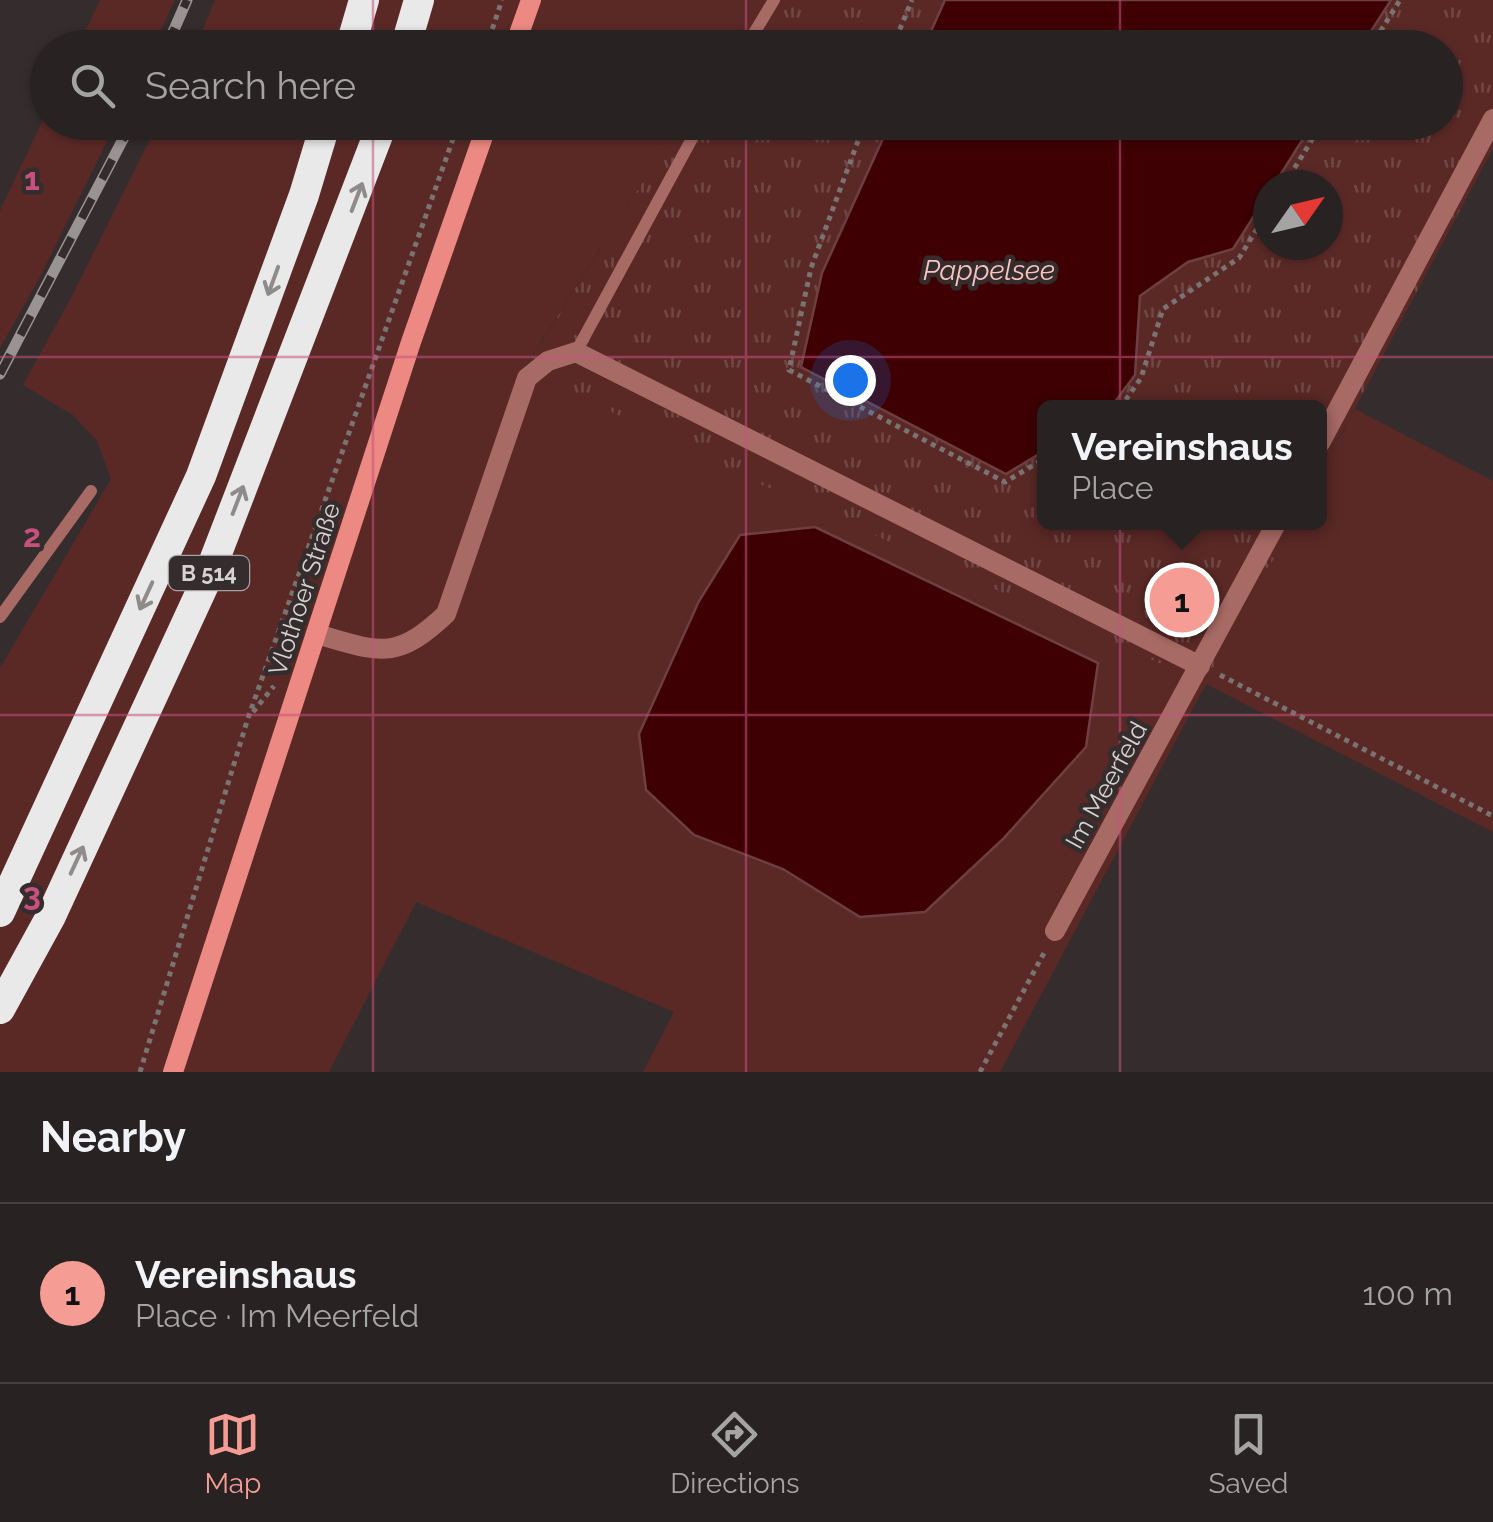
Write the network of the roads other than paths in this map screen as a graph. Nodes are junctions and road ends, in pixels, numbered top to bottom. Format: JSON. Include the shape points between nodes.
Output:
{"nodes":[{"id":1,"x":364,"y":0,"type":"edge"},
{"id":2,"x":419,"y":0,"type":"edge"},
{"id":3,"x":531,"y":0,"type":"edge"},
{"id":4,"x":774,"y":0,"type":"edge"},
{"id":5,"x":355,"y":30,"type":"edge"},
{"id":6,"x":410,"y":30,"type":"edge"},
{"id":7,"x":520,"y":30,"type":"edge"},
{"id":8,"x":756,"y":30,"type":"edge"},
{"id":9,"x":1493,"y":119,"type":"edge"},
{"id":10,"x":321,"y":140,"type":"edge"},
{"id":11,"x":377,"y":140,"type":"edge"},
{"id":12,"x":482,"y":140,"type":"edge"},
{"id":13,"x":691,"y":140,"type":"edge"},
{"id":14,"x":576,"y":352,"type":"junction"},
{"id":15,"x":1327,"y":430,"type":"edge"},
{"id":16,"x":90,"y":491,"type":"dead end"},
{"id":17,"x":1273,"y":530,"type":"edge"},
{"id":18,"x":0,"y":617,"type":"edge"},
{"id":19,"x":316,"y":634,"type":"junction"},
{"id":20,"x":1200,"y":666,"type":"junction"},
{"id":21,"x":0,"y":912,"type":"edge"},
{"id":22,"x":1055,"y":931,"type":"road end"},
{"id":23,"x":0,"y":1009,"type":"edge"},
{"id":24,"x":173,"y":1072,"type":"edge"}],
"edges":[{"from":1,"to":5,"type":"highway"},
{"from":2,"to":6,"type":"highway"},
{"from":3,"to":7,"type":"main road"},
{"from":4,"to":8,"type":"lane"},
{"from":9,"to":15,"type":"street"},
{"from":10,"to":21,"type":"highway","number":"B 514","one_way":true,"via":[[201,476]]},
{"from":23,"to":11,"type":"highway","number":"B 514","one_way":true,"via":[[51,916],[209,574]]},
{"from":12,"to":19,"type":"main road","name":"Vlothoer Straße"},
{"from":13,"to":14,"type":"lane"},
{"from":14,"to":19,"type":"street","via":[[548,361],[527,378],[446,614],[398,650]]},
{"from":14,"to":20,"type":"street"},
{"from":16,"to":18,"type":"lane"},
{"from":17,"to":20,"type":"street","name":"Im Meerfeld"},
{"from":19,"to":24,"type":"main road","name":"Vlothoer Straße"},
{"from":20,"to":22,"type":"street","name":"Im Meerfeld"}]}
